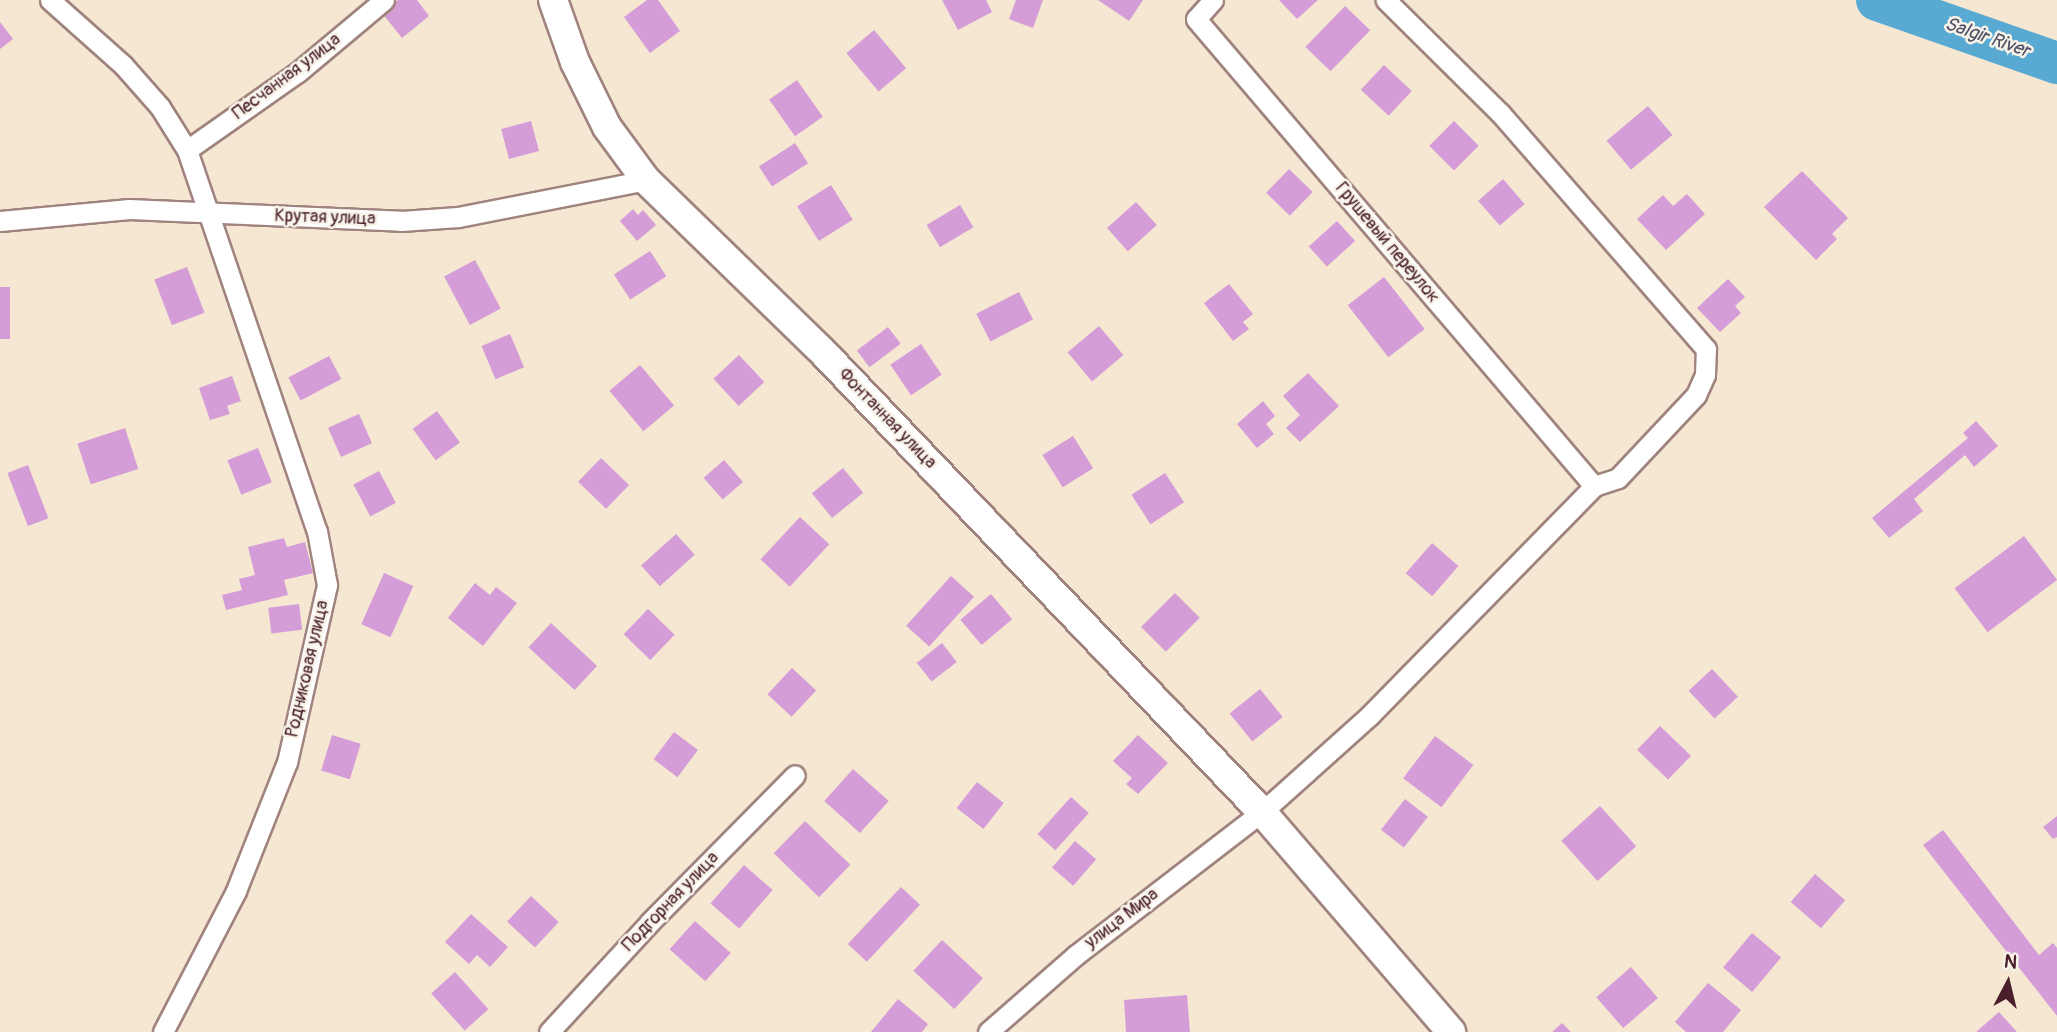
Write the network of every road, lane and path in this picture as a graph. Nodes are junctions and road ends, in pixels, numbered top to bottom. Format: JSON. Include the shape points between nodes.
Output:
{"nodes":[{"id":1,"x":50,"y":0,"type":"edge"},
{"id":2,"x":384,"y":0,"type":"edge"},
{"id":3,"x":553,"y":0,"type":"edge"},
{"id":4,"x":1213,"y":0,"type":"edge"},
{"id":5,"x":1386,"y":0,"type":"edge"},
{"id":6,"x":187,"y":150,"type":"junction"},
{"id":7,"x":646,"y":180,"type":"junction"},
{"id":8,"x":206,"y":214,"type":"junction"},
{"id":9,"x":0,"y":221,"type":"edge"},
{"id":10,"x":1594,"y":486,"type":"junction"},
{"id":11,"x":795,"y":775,"type":"dead end"},
{"id":12,"x":1262,"y":812,"type":"junction"},
{"id":13,"x":163,"y":1032,"type":"edge"},
{"id":14,"x":549,"y":1032,"type":"edge"},
{"id":15,"x":988,"y":1032,"type":"edge"},
{"id":16,"x":1451,"y":1032,"type":"edge"}],
"edges":[{"from":1,"to":6,"type":"street","via":[[123,65],[160,107]]},
{"from":2,"to":6,"type":"street","name":"Песчанная улица","via":[[298,72]]},
{"from":3,"to":7,"type":"main road","name":"Фонтанная улица","via":[[575,62],[607,127]]},
{"from":4,"to":10,"type":"street","name":"Грушевый переулок","via":[[1196,19]]},
{"from":5,"to":10,"type":"street","name":"улица Мира","via":[[1500,113],[1706,349],[1705,375],[1696,395],[1618,478]]},
{"from":6,"to":8,"type":"street"},
{"from":7,"to":8,"type":"street","name":"Крутая улица","via":[[458,217],[413,221]]},
{"from":7,"to":12,"type":"main road","name":"Фонтанная улица","via":[[820,349]]},
{"from":8,"to":9,"type":"street","name":"Крутая улица","via":[[129,209]]},
{"from":8,"to":13,"type":"street","name":"Родниковая улица","via":[[317,531],[327,585],[287,762],[236,891]]},
{"from":10,"to":12,"type":"street","name":"улица Мира","via":[[1370,715]]},
{"from":11,"to":14,"type":"street","name":"Подгорная улица"},
{"from":12,"to":15,"type":"street","name":"улица Мира","via":[[1076,955]]},
{"from":12,"to":16,"type":"main road","name":"Фонтанная улица"}]}
